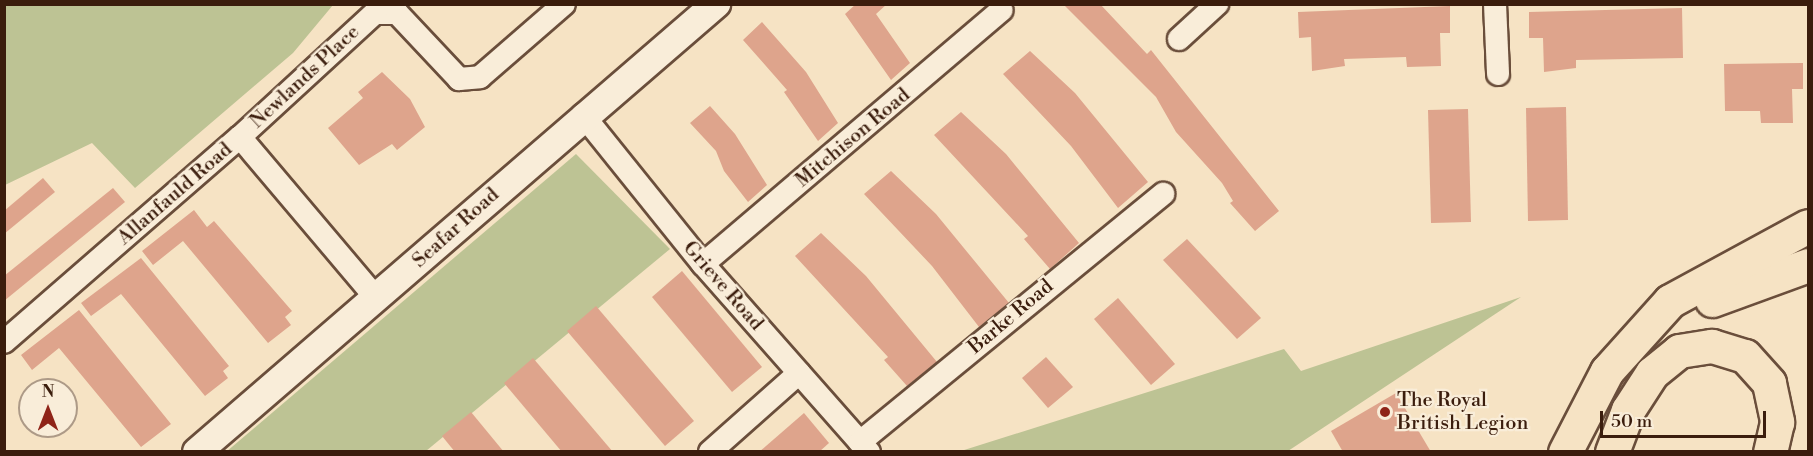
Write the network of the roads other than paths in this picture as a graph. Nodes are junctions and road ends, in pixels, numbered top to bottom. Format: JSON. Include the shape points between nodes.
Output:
{"nodes":[{"id":1,"x":564,"y":4,"type":"edge"},
{"id":2,"x":716,"y":4,"type":"edge"},
{"id":3,"x":1216,"y":4,"type":"edge"},
{"id":4,"x":1495,"y":4,"type":"edge"},
{"id":5,"x":1001,"y":10,"type":"dead end"},
{"id":6,"x":1179,"y":39,"type":"dead end"},
{"id":7,"x":1498,"y":74,"type":"dead end"},
{"id":8,"x":583,"y":115,"type":"junction"},
{"id":9,"x":240,"y":137,"type":"junction"},
{"id":10,"x":1163,"y":194,"type":"dead end"},
{"id":11,"x":1809,"y":226,"type":"edge"},
{"id":12,"x":702,"y":264,"type":"junction"},
{"id":13,"x":1809,"y":265,"type":"edge"},
{"id":14,"x":376,"y":298,"type":"junction"},
{"id":15,"x":1646,"y":326,"type":"junction"},
{"id":16,"x":4,"y":342,"type":"edge"},
{"id":17,"x":1607,"y":371,"type":"junction"},
{"id":18,"x":799,"y":373,"type":"junction"},
{"id":19,"x":864,"y":447,"type":"edge"},
{"id":20,"x":197,"y":452,"type":"edge"},
{"id":21,"x":710,"y":452,"type":"edge"},
{"id":22,"x":1565,"y":452,"type":"edge"},
{"id":23,"x":1580,"y":452,"type":"edge"},
{"id":24,"x":1612,"y":452,"type":"edge"},
{"id":25,"x":1770,"y":452,"type":"edge"}],
"edges":[{"from":1,"to":9,"type":"street","name":"Newlands Place","via":[[480,77],[459,79],[397,13],[375,13]]},
{"from":2,"to":8,"type":"street","name":"Seafar Road"},
{"from":3,"to":6,"type":"street"},
{"from":4,"to":7,"type":"street"},
{"from":5,"to":12,"type":"street","name":"Mitchison Road"},
{"from":8,"to":12,"type":"street","name":"Grieve Road"},
{"from":8,"to":14,"type":"street","name":"Seafar Road"},
{"from":9,"to":14,"type":"street","name":"Allanfauld Road"},
{"from":9,"to":16,"type":"street","name":"Allanfauld Road"},
{"from":10,"to":19,"type":"street","name":"Barke Road"},
{"from":11,"to":15,"type":"main road","via":[[1670,301]]},
{"from":12,"to":18,"type":"street","name":"Grieve Road"},
{"from":13,"to":15,"type":"main road"},
{"from":14,"to":20,"type":"street","name":"Seafar Road"},
{"from":15,"to":17,"type":"main road"},
{"from":17,"to":22,"type":"main road"},
{"from":17,"to":23,"type":"main road"},
{"from":18,"to":19,"type":"street","name":"Grieve Road"},
{"from":18,"to":21,"type":"street"},
{"from":24,"to":25,"type":"main road","via":[[1628,410],[1652,373],[1679,351],[1712,346],[1745,356],[1769,383],[1778,422]]}]}
